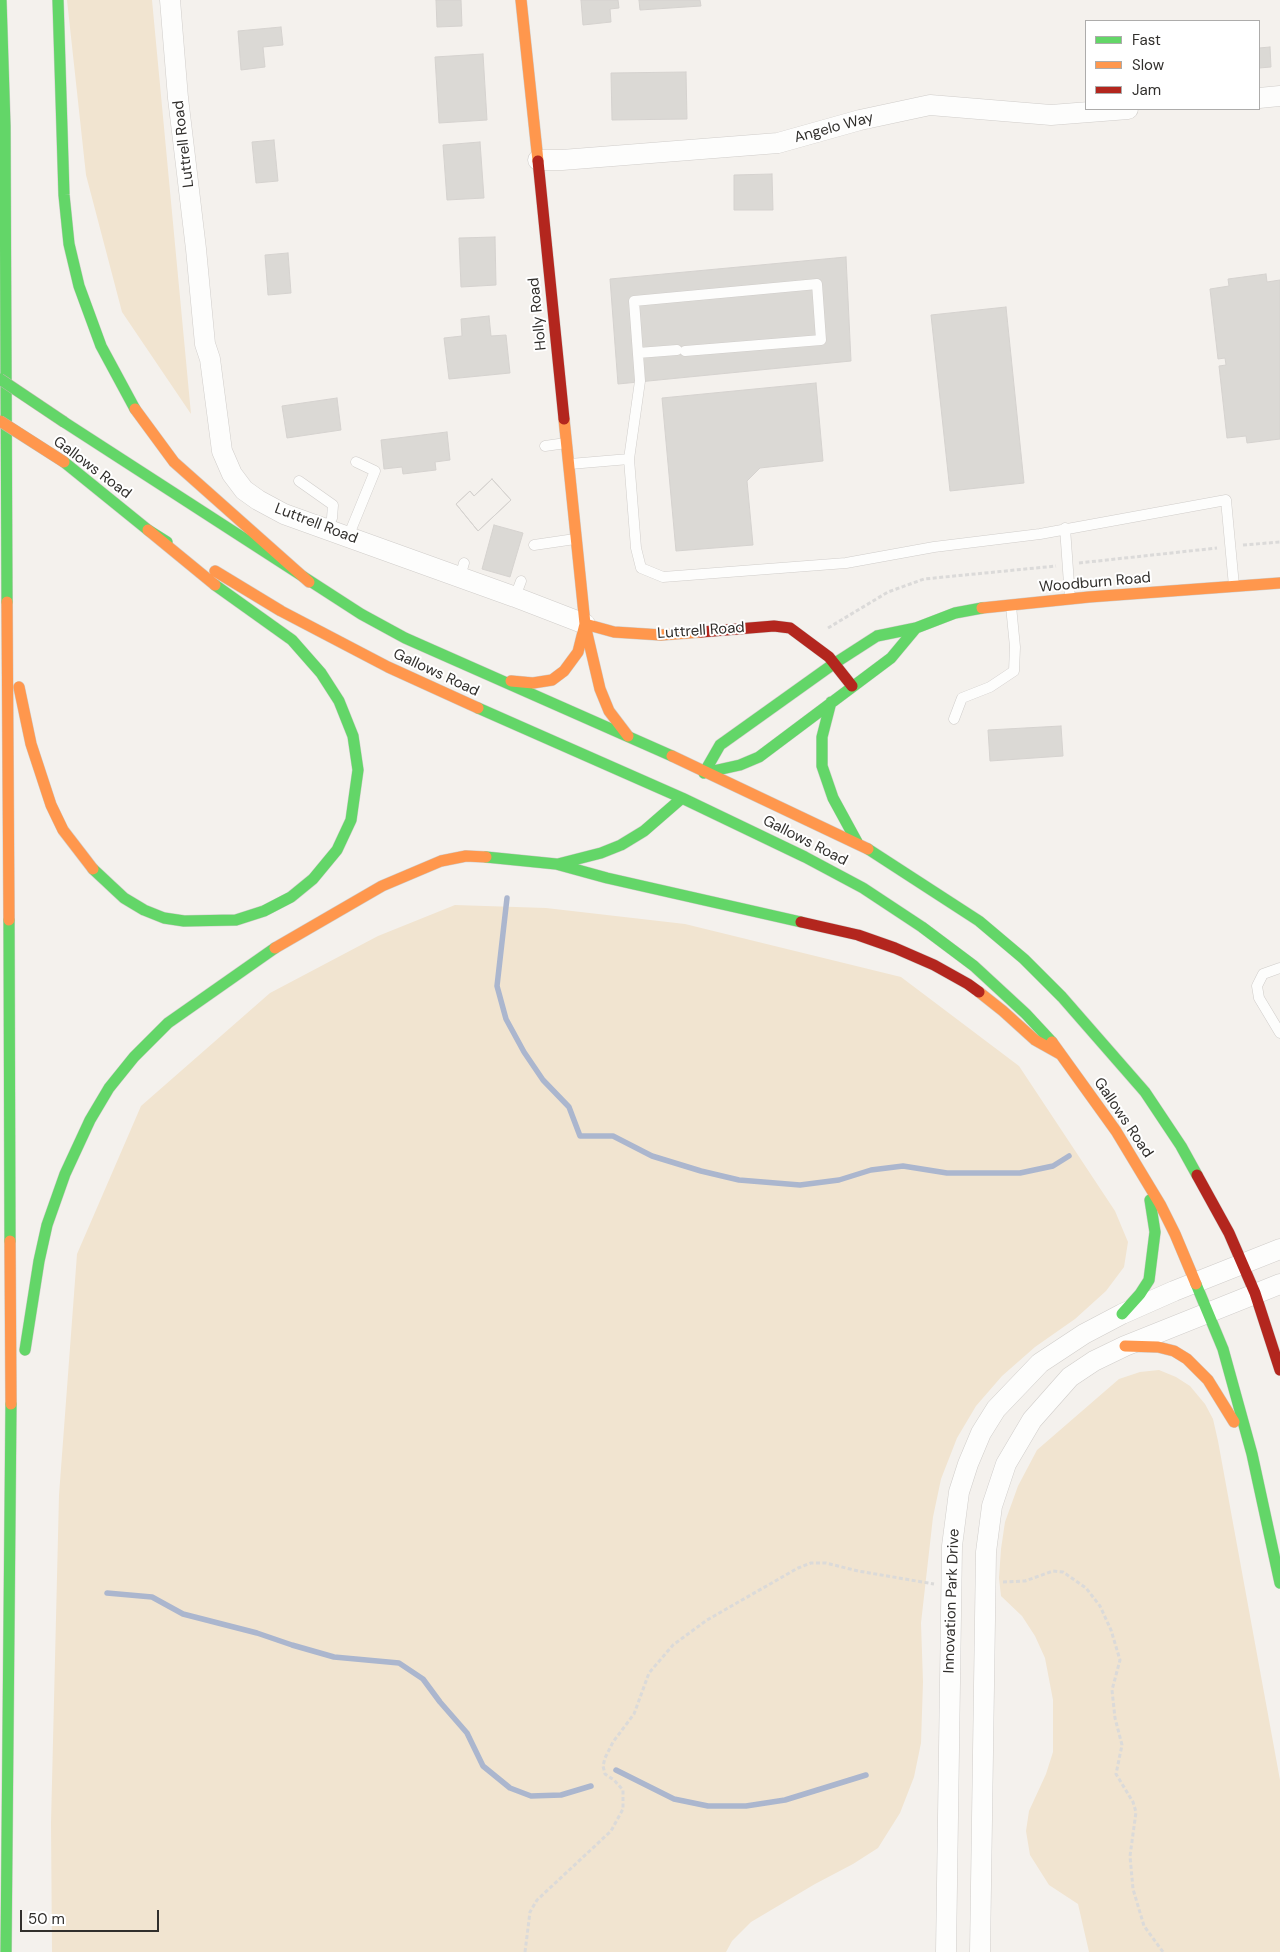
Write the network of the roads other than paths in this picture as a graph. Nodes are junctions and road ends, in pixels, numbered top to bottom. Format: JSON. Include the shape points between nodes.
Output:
{"nodes":[{"id":1,"x":1,"y":0,"type":"edge"},
{"id":2,"x":58,"y":0,"type":"edge"},
{"id":3,"x":170,"y":0,"type":"edge"},
{"id":4,"x":521,"y":0,"type":"edge"},
{"id":5,"x":1280,"y":96,"type":"edge"},
{"id":6,"x":1260,"y":98,"type":"edge"},
{"id":7,"x":1115,"y":110,"type":"edge"},
{"id":8,"x":538,"y":160,"type":"junction"},
{"id":9,"x":638,"y":354,"type":"junction"},
{"id":10,"x":0,"y":379,"type":"edge"},
{"id":11,"x":0,"y":421,"type":"edge"},
{"id":12,"x":567,"y":443,"type":"junction"},
{"id":13,"x":545,"y":446,"type":"dead end"},
{"id":14,"x":629,"y":459,"type":"junction"},
{"id":15,"x":356,"y":462,"type":"dead end"},
{"id":16,"x":569,"y":464,"type":"junction"},
{"id":17,"x":299,"y":481,"type":"dead end"},
{"id":18,"x":1065,"y":528,"type":"junction"},
{"id":19,"x":326,"y":529,"type":"junction"},
{"id":20,"x":148,"y":530,"type":"junction"},
{"id":21,"x":348,"y":537,"type":"junction"},
{"id":22,"x":577,"y":538,"type":"junction"},
{"id":23,"x":534,"y":545,"type":"dead end"},
{"id":24,"x":310,"y":582,"type":"junction"},
{"id":25,"x":1280,"y":584,"type":"edge"},
{"id":26,"x":1234,"y":587,"type":"junction"},
{"id":27,"x":1070,"y":599,"type":"junction"},
{"id":28,"x":1010,"y":605,"type":"junction"},
{"id":29,"x":585,"y":624,"type":"junction"},
{"id":30,"x":916,"y":628,"type":"junction"},
{"id":31,"x":8,"y":632,"type":"junction"},
{"id":32,"x":834,"y":664,"type":"junction"},
{"id":33,"x":494,"y":678,"type":"junction"},
{"id":34,"x":852,"y":686,"type":"junction"},
{"id":35,"x":831,"y":702,"type":"junction"},
{"id":36,"x":954,"y":719,"type":"dead end"},
{"id":37,"x":628,"y":736,"type":"junction"},
{"id":38,"x":701,"y":776,"type":"junction"},
{"id":39,"x":684,"y":794,"type":"junction"},
{"id":40,"x":857,"y":842,"type":"junction"},
{"id":41,"x":556,"y":864,"type":"junction"},
{"id":42,"x":1280,"y":968,"type":"edge"},
{"id":43,"x":1280,"y":1033,"type":"edge"},
{"id":44,"x":1060,"y":1054,"type":"junction"},
{"id":45,"x":1147,"y":1184,"type":"junction"},
{"id":46,"x":1280,"y":1248,"type":"edge"},
{"id":47,"x":1243,"y":1263,"type":"junction"},
{"id":48,"x":1196,"y":1282,"type":"junction"},
{"id":49,"x":1280,"y":1284,"type":"edge"},
{"id":50,"x":1255,"y":1294,"type":"junction"},
{"id":51,"x":1208,"y":1312,"type":"junction"},
{"id":52,"x":1122,"y":1314,"type":"junction"},
{"id":53,"x":1125,"y":1346,"type":"junction"},
{"id":54,"x":1280,"y":1370,"type":"edge"},
{"id":55,"x":1252,"y":1454,"type":"junction"},
{"id":56,"x":11,"y":1498,"type":"junction"},
{"id":57,"x":1278,"y":1565,"type":"edge"},
{"id":58,"x":1280,"y":1583,"type":"edge"},
{"id":59,"x":6,"y":1952,"type":"edge"},
{"id":60,"x":946,"y":1952,"type":"edge"},
{"id":61,"x":980,"y":1952,"type":"edge"}],
"edges":[{"from":1,"to":31,"type":"main road"},
{"from":2,"to":24,"type":"main road","via":[[64,195],[69,244],[79,286],[101,346],[134,408],[174,462]]},
{"from":3,"to":19,"type":"street","name":"Luttrell Road","via":[[205,344],[225,462],[244,490],[258,500],[284,514]]},
{"from":4,"to":8,"type":"main road","name":"Holly Road"},
{"from":5,"to":6,"type":"street"},
{"from":7,"to":8,"type":"street","name":"Angelo Way","via":[[1051,115],[930,105],[778,143]]},
{"from":8,"to":12,"type":"main road","name":"Holly Road"},
{"from":9,"to":9,"type":"lane","via":[[634,301],[817,284],[821,340]]},
{"from":9,"to":14,"type":"lane","via":[[640,381]]},
{"from":10,"to":24,"type":"main road","name":"Gallows Road","bridge":true},
{"from":11,"to":20,"type":"main road","name":"Gallows Road","bridge":true,"via":[[64,462]]},
{"from":12,"to":13,"type":"lane"},
{"from":12,"to":16,"type":"main road","name":"Holly Road"},
{"from":14,"to":16,"type":"lane"},
{"from":14,"to":18,"type":"lane","via":[[639,562],[641,568],[663,577],[846,563]]},
{"from":15,"to":21,"type":"lane","via":[[375,471]]},
{"from":16,"to":22,"type":"main road","name":"Holly Road"},
{"from":17,"to":19,"type":"lane","via":[[332,505],[332,518]]},
{"from":18,"to":26,"type":"lane","via":[[1226,500]]},
{"from":18,"to":27,"type":"lane"},
{"from":19,"to":21,"type":"street","name":"Luttrell Road"},
{"from":20,"to":31,"type":"main road","via":[[210,581],[292,640],[321,673],[339,701],[353,736],[358,770],[350,820],[337,850],[313,879],[291,897],[236,920],[184,921],[144,910],[103,880],[63,830],[51,805],[31,744]]},
{"from":20,"to":39,"type":"main road","name":"Gallows Road","via":[[281,611],[380,663],[521,728]]},
{"from":21,"to":29,"type":"street","name":"Luttrell Road","via":[[412,553],[518,589]]},
{"from":22,"to":23,"type":"lane"},
{"from":22,"to":29,"type":"main road","name":"Holly Road"},
{"from":24,"to":33,"type":"main road","name":"Gallows Road","via":[[406,638]]},
{"from":25,"to":26,"type":"main road","name":"Woodburn Road"},
{"from":26,"to":27,"type":"main road","name":"Woodburn Road"},
{"from":27,"to":28,"type":"main road","name":"Woodburn Road"},
{"from":28,"to":30,"type":"main road","name":"Woodburn Road","via":[[955,613]]},
{"from":28,"to":36,"type":"lane","via":[[1014,670],[990,687],[962,698]]},
{"from":29,"to":32,"type":"main road","name":"Luttrell Road","via":[[614,632],[660,635],[774,626],[790,628]]},
{"from":29,"to":33,"type":"main road","via":[[578,652],[564,671],[552,680],[533,683]]},
{"from":29,"to":37,"type":"main road","via":[[600,689],[610,711]]},
{"from":30,"to":32,"type":"main road","name":"Woodburn Road","via":[[877,636]]},
{"from":30,"to":34,"type":"main road","name":"Woodburn Road","via":[[891,658]]},
{"from":31,"to":56,"type":"main road"},
{"from":32,"to":34,"type":"main road","name":"Luttrell Road"},
{"from":32,"to":38,"type":"main road","name":"Woodburn Road","via":[[720,745]]},
{"from":33,"to":37,"type":"main road","name":"Gallows Road"},
{"from":34,"to":35,"type":"main road","name":"Woodburn Road"},
{"from":35,"to":38,"type":"main road","name":"Woodburn Road","via":[[759,757]]},
{"from":35,"to":40,"type":"main road","via":[[822,737],[822,766],[833,798]]},
{"from":37,"to":38,"type":"main road","name":"Gallows Road"},
{"from":38,"to":40,"type":"main road","name":"Gallows Road","via":[[774,803]]},
{"from":39,"to":41,"type":"main road","via":[[644,831],[621,845]]},
{"from":39,"to":44,"type":"main road","name":"Gallows Road","via":[[863,888],[922,927],[981,972],[1040,1028]]},
{"from":40,"to":47,"type":"main road","name":"Gallows Road","via":[[979,921],[1024,959],[1110,1050],[1145,1092],[1180,1146]]},
{"from":41,"to":44,"type":"main road","via":[[858,935],[895,948],[934,964],[968,984],[1035,1040]]},
{"from":41,"to":56,"type":"main road","via":[[466,856],[441,861],[382,886],[265,954],[168,1023],[134,1058],[109,1088],[90,1120],[48,1225],[39,1261],[23,1365]]},
{"from":42,"to":43,"type":"lane","via":[[1263,974],[1257,986],[1259,998]]},
{"from":44,"to":45,"type":"main road","name":"Gallows Road","via":[[1116,1131]]},
{"from":45,"to":48,"type":"main road","name":"Gallows Road","via":[[1175,1234]]},
{"from":45,"to":52,"type":"main road","via":[[1155,1232],[1152,1265],[1149,1280]]},
{"from":46,"to":47,"type":"street","name":"Innovation Park Drive"},
{"from":47,"to":48,"type":"street","name":"Innovation Park Drive"},
{"from":47,"to":50,"type":"main road","name":"Gallows Road"},
{"from":48,"to":51,"type":"main road","name":"Gallows Road"},
{"from":48,"to":52,"type":"street","name":"Innovation Park Drive"},
{"from":49,"to":50,"type":"street"},
{"from":50,"to":51,"type":"street"},
{"from":50,"to":54,"type":"main road","name":"Gallows Road"},
{"from":51,"to":53,"type":"street"},
{"from":51,"to":55,"type":"main road","name":"Gallows Road"},
{"from":52,"to":60,"type":"street","name":"Innovation Park Drive","via":[[1040,1363],[996,1409],[981,1432],[959,1492],[950,1584]]},
{"from":53,"to":55,"type":"main road","via":[[1174,1351],[1199,1369],[1222,1401]]},
{"from":53,"to":61,"type":"street","via":[[1070,1377],[1032,1420],[1006,1464],[992,1506],[985,1583]]},
{"from":55,"to":57,"type":"main road","name":"Gallows Road"},
{"from":56,"to":59,"type":"main road"},
{"from":57,"to":58,"type":"main road","name":"Gallows Road"}]}
